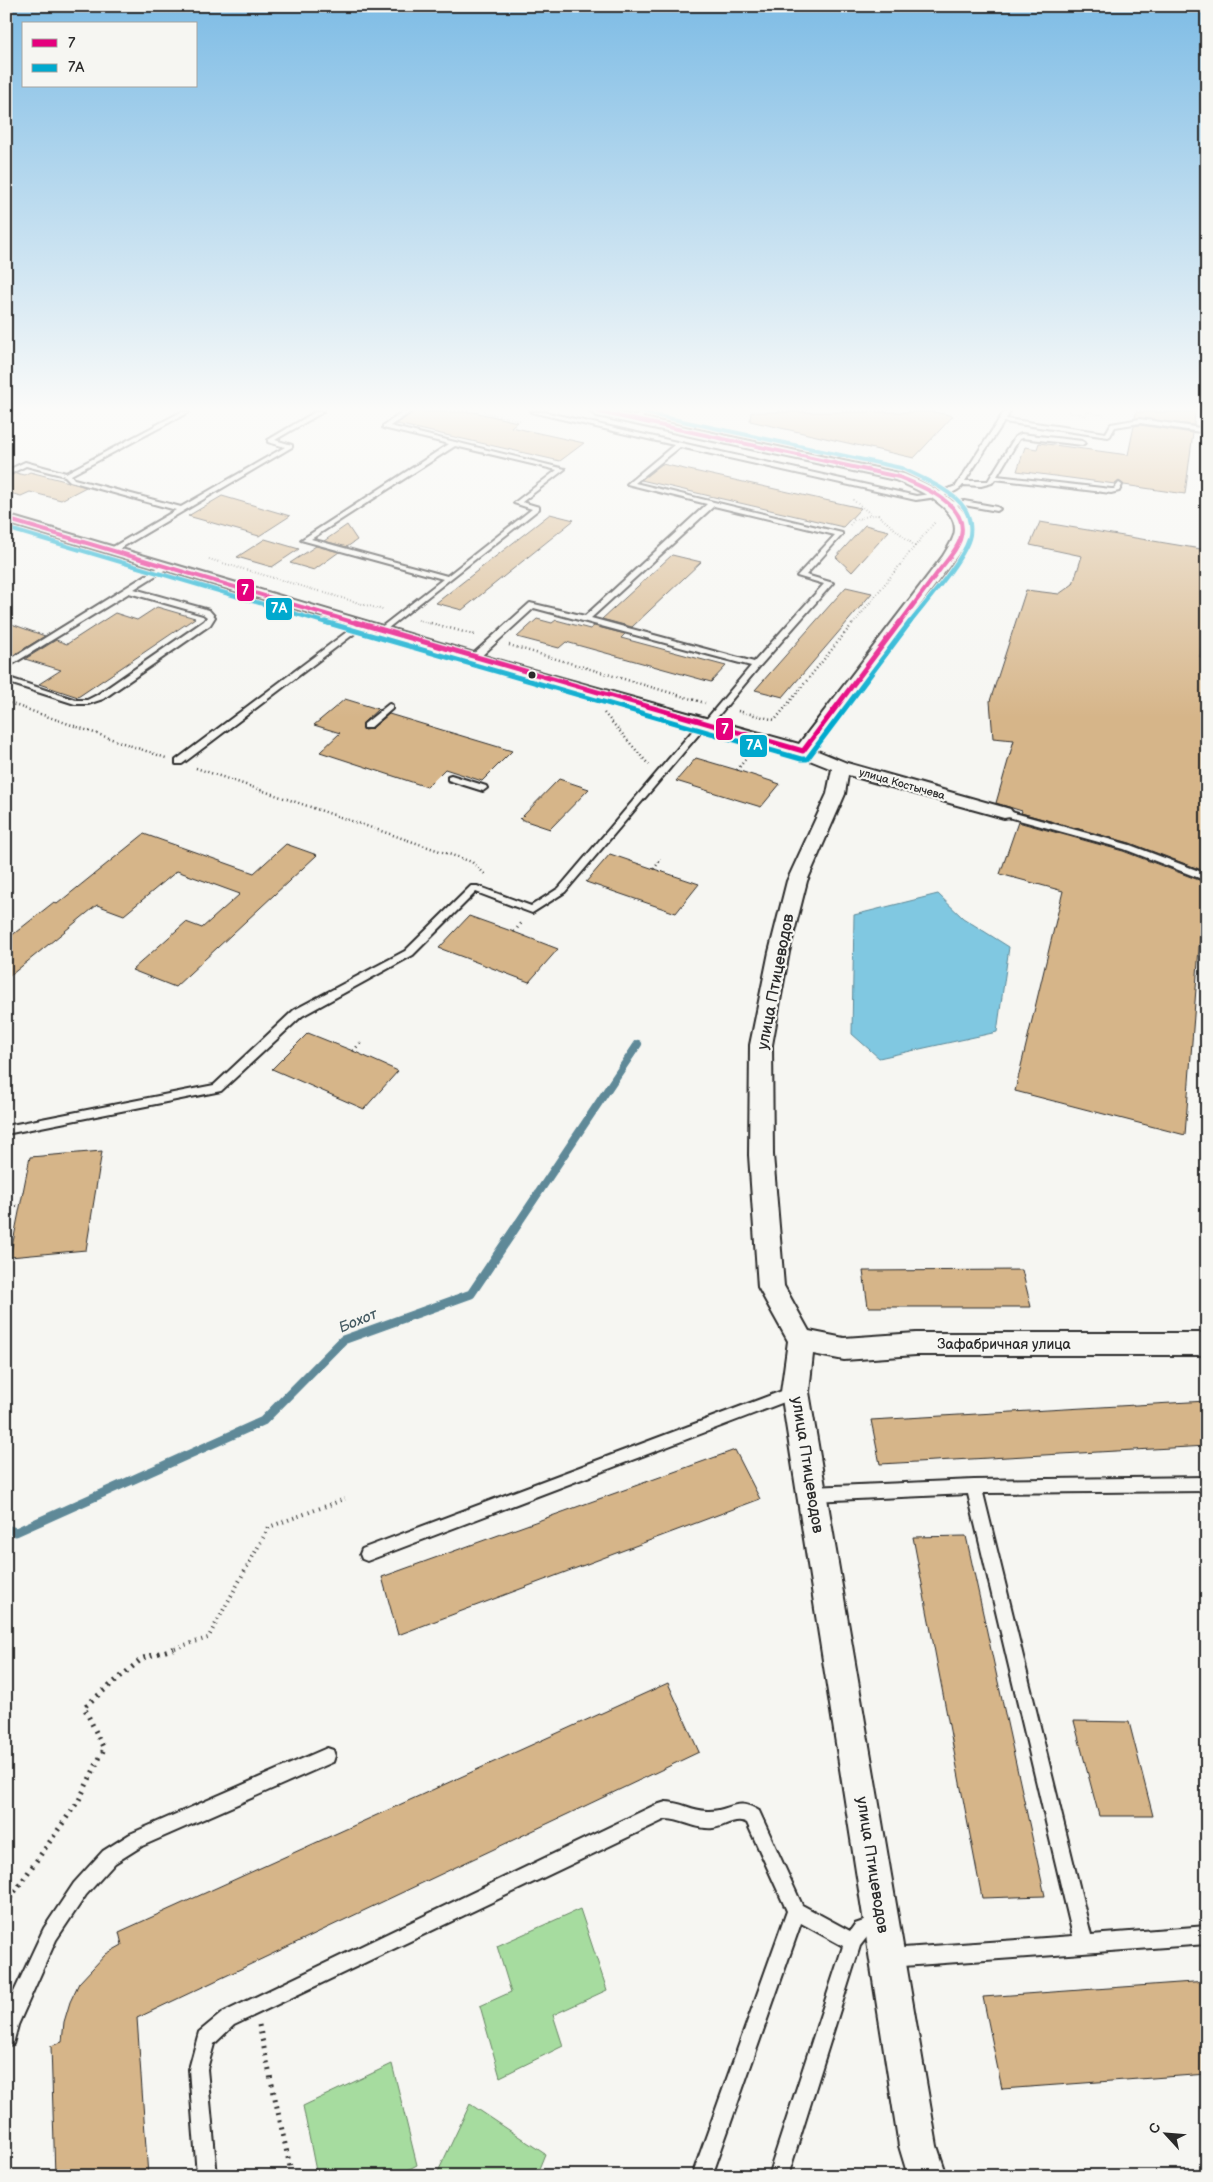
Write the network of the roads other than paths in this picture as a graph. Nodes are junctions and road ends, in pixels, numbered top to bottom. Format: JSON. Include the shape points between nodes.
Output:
{"nodes":[{"id":1,"x":176,"y":514,"type":"edge"},
{"id":2,"x":345,"y":514,"type":"edge"},
{"id":3,"x":530,"y":514,"type":"edge"},
{"id":4,"x":701,"y":514,"type":"edge"},
{"id":5,"x":754,"y":514,"type":"edge"},
{"id":6,"x":954,"y":514,"type":"edge"},
{"id":7,"x":6,"y":519,"type":"edge"},
{"id":8,"x":114,"y":550,"type":"junction"},
{"id":9,"x":167,"y":566,"type":"junction"},
{"id":10,"x":448,"y":578,"type":"junction"},
{"id":11,"x":128,"y":590,"type":"junction"},
{"id":12,"x":586,"y":619,"type":"junction"},
{"id":13,"x":364,"y":624,"type":"junction"},
{"id":14,"x":383,"y":630,"type":"junction"},
{"id":15,"x":474,"y":657,"type":"junction"},
{"id":16,"x":756,"y":665,"type":"junction"},
{"id":17,"x":6,"y":666,"type":"edge"},
{"id":18,"x":6,"y":679,"type":"edge"},
{"id":19,"x":389,"y":707,"type":"dead end"},
{"id":20,"x":704,"y":725,"type":"junction"},
{"id":21,"x":367,"y":726,"type":"dead end"},
{"id":22,"x":803,"y":751,"type":"junction"},
{"id":23,"x":179,"y":762,"type":"road end"},
{"id":24,"x":841,"y":767,"type":"junction"},
{"id":25,"x":451,"y":778,"type":"dead end"},
{"id":26,"x":483,"y":788,"type":"dead end"},
{"id":27,"x":1004,"y":813,"type":"joint"},
{"id":28,"x":1207,"y":878,"type":"edge"},
{"id":29,"x":6,"y":1130,"type":"edge"},
{"id":30,"x":801,"y":1340,"type":"junction"},
{"id":31,"x":1207,"y":1344,"type":"edge"},
{"id":32,"x":795,"y":1392,"type":"junction"},
{"id":33,"x":1207,"y":1484,"type":"edge"},
{"id":34,"x":974,"y":1487,"type":"junction"},
{"id":35,"x":812,"y":1494,"type":"junction"},
{"id":36,"x":367,"y":1554,"type":"dead end"},
{"id":37,"x":327,"y":1756,"type":"dead end"},
{"id":38,"x":796,"y":1911,"type":"junction"},
{"id":39,"x":882,"y":1924,"type":"junction"},
{"id":40,"x":1207,"y":1935,"type":"edge"},
{"id":41,"x":854,"y":1942,"type":"junction"},
{"id":42,"x":1084,"y":1944,"type":"junction"},
{"id":43,"x":888,"y":1958,"type":"junction"},
{"id":44,"x":6,"y":2036,"type":"edge"},
{"id":45,"x":207,"y":2176,"type":"edge"},
{"id":46,"x":702,"y":2176,"type":"edge"},
{"id":47,"x":778,"y":2176,"type":"edge"},
{"id":48,"x":928,"y":2176,"type":"edge"}],
"edges":[{"from":1,"to":8,"type":"lane"},
{"from":2,"to":10,"type":"lane","via":[[305,540]]},
{"from":3,"to":10,"type":"lane"},
{"from":4,"to":12,"type":"lane"},
{"from":5,"to":16,"type":"lane","via":[[840,534],[801,576],[829,583]]},
{"from":6,"to":22,"type":"street","via":[[962,523],[962,533],[949,557]]},
{"from":7,"to":8,"type":"street","name":"улица Костычева"},
{"from":8,"to":9,"type":"street","name":"улица Костычева"},
{"from":9,"to":11,"type":"lane"},
{"from":9,"to":13,"type":"street","name":"улица Костычева"},
{"from":10,"to":14,"type":"lane"},
{"from":11,"to":17,"type":"lane"},
{"from":11,"to":18,"type":"lane","via":[[206,612],[211,617],[207,623],[88,702],[75,702]]},
{"from":12,"to":15,"type":"lane","via":[[534,605]]},
{"from":12,"to":16,"type":"lane"},
{"from":13,"to":14,"type":"street","name":"улица Костычева"},
{"from":13,"to":23,"type":"lane"},
{"from":14,"to":15,"type":"street","name":"улица Костычева"},
{"from":15,"to":20,"type":"street","name":"улица Костычева"},
{"from":16,"to":20,"type":"lane"},
{"from":19,"to":21,"type":"lane"},
{"from":20,"to":22,"type":"street","name":"улица Костычева"},
{"from":20,"to":29,"type":"lane","via":[[562,890],[532,910],[474,888],[409,953],[298,1013],[216,1088]]},
{"from":22,"to":24,"type":"street","name":"улица Костычева"},
{"from":24,"to":27,"type":"street","name":"улица Костычева"},
{"from":24,"to":30,"type":"street","name":"улица Птицеводов","via":[[836,794],[797,881],[761,1045],[761,1155],[771,1287]]},
{"from":25,"to":26,"type":"lane"},
{"from":27,"to":28,"type":"lane","via":[[1127,847]]},
{"from":30,"to":31,"type":"street","name":"Зафабричная улица","via":[[844,1348],[916,1344]]},
{"from":30,"to":32,"type":"street","name":"улица Птицеводов"},
{"from":32,"to":35,"type":"street","name":"улица Птицеводов"},
{"from":32,"to":36,"type":"lane"},
{"from":33,"to":34,"type":"lane"},
{"from":34,"to":35,"type":"lane"},
{"from":34,"to":42,"type":"lane"},
{"from":35,"to":39,"type":"street","name":"улица Птицеводов"},
{"from":37,"to":44,"type":"lane","via":[[136,1840],[109,1857],[80,1889],[50,1934]]},
{"from":38,"to":41,"type":"lane"},
{"from":38,"to":45,"type":"lane","via":[[753,1817],[746,1811],[738,1810],[710,1820],[669,1809],[228,2019],[206,2039],[198,2069]]},
{"from":38,"to":46,"type":"lane"},
{"from":39,"to":41,"type":"lane","via":[[861,1930]]},
{"from":39,"to":43,"type":"street","name":"улица Птицеводов"},
{"from":40,"to":42,"type":"lane"},
{"from":41,"to":47,"type":"lane"},
{"from":42,"to":43,"type":"lane"},
{"from":43,"to":48,"type":"street","name":"улица Птицеводов","via":[[918,2146]]}]}
